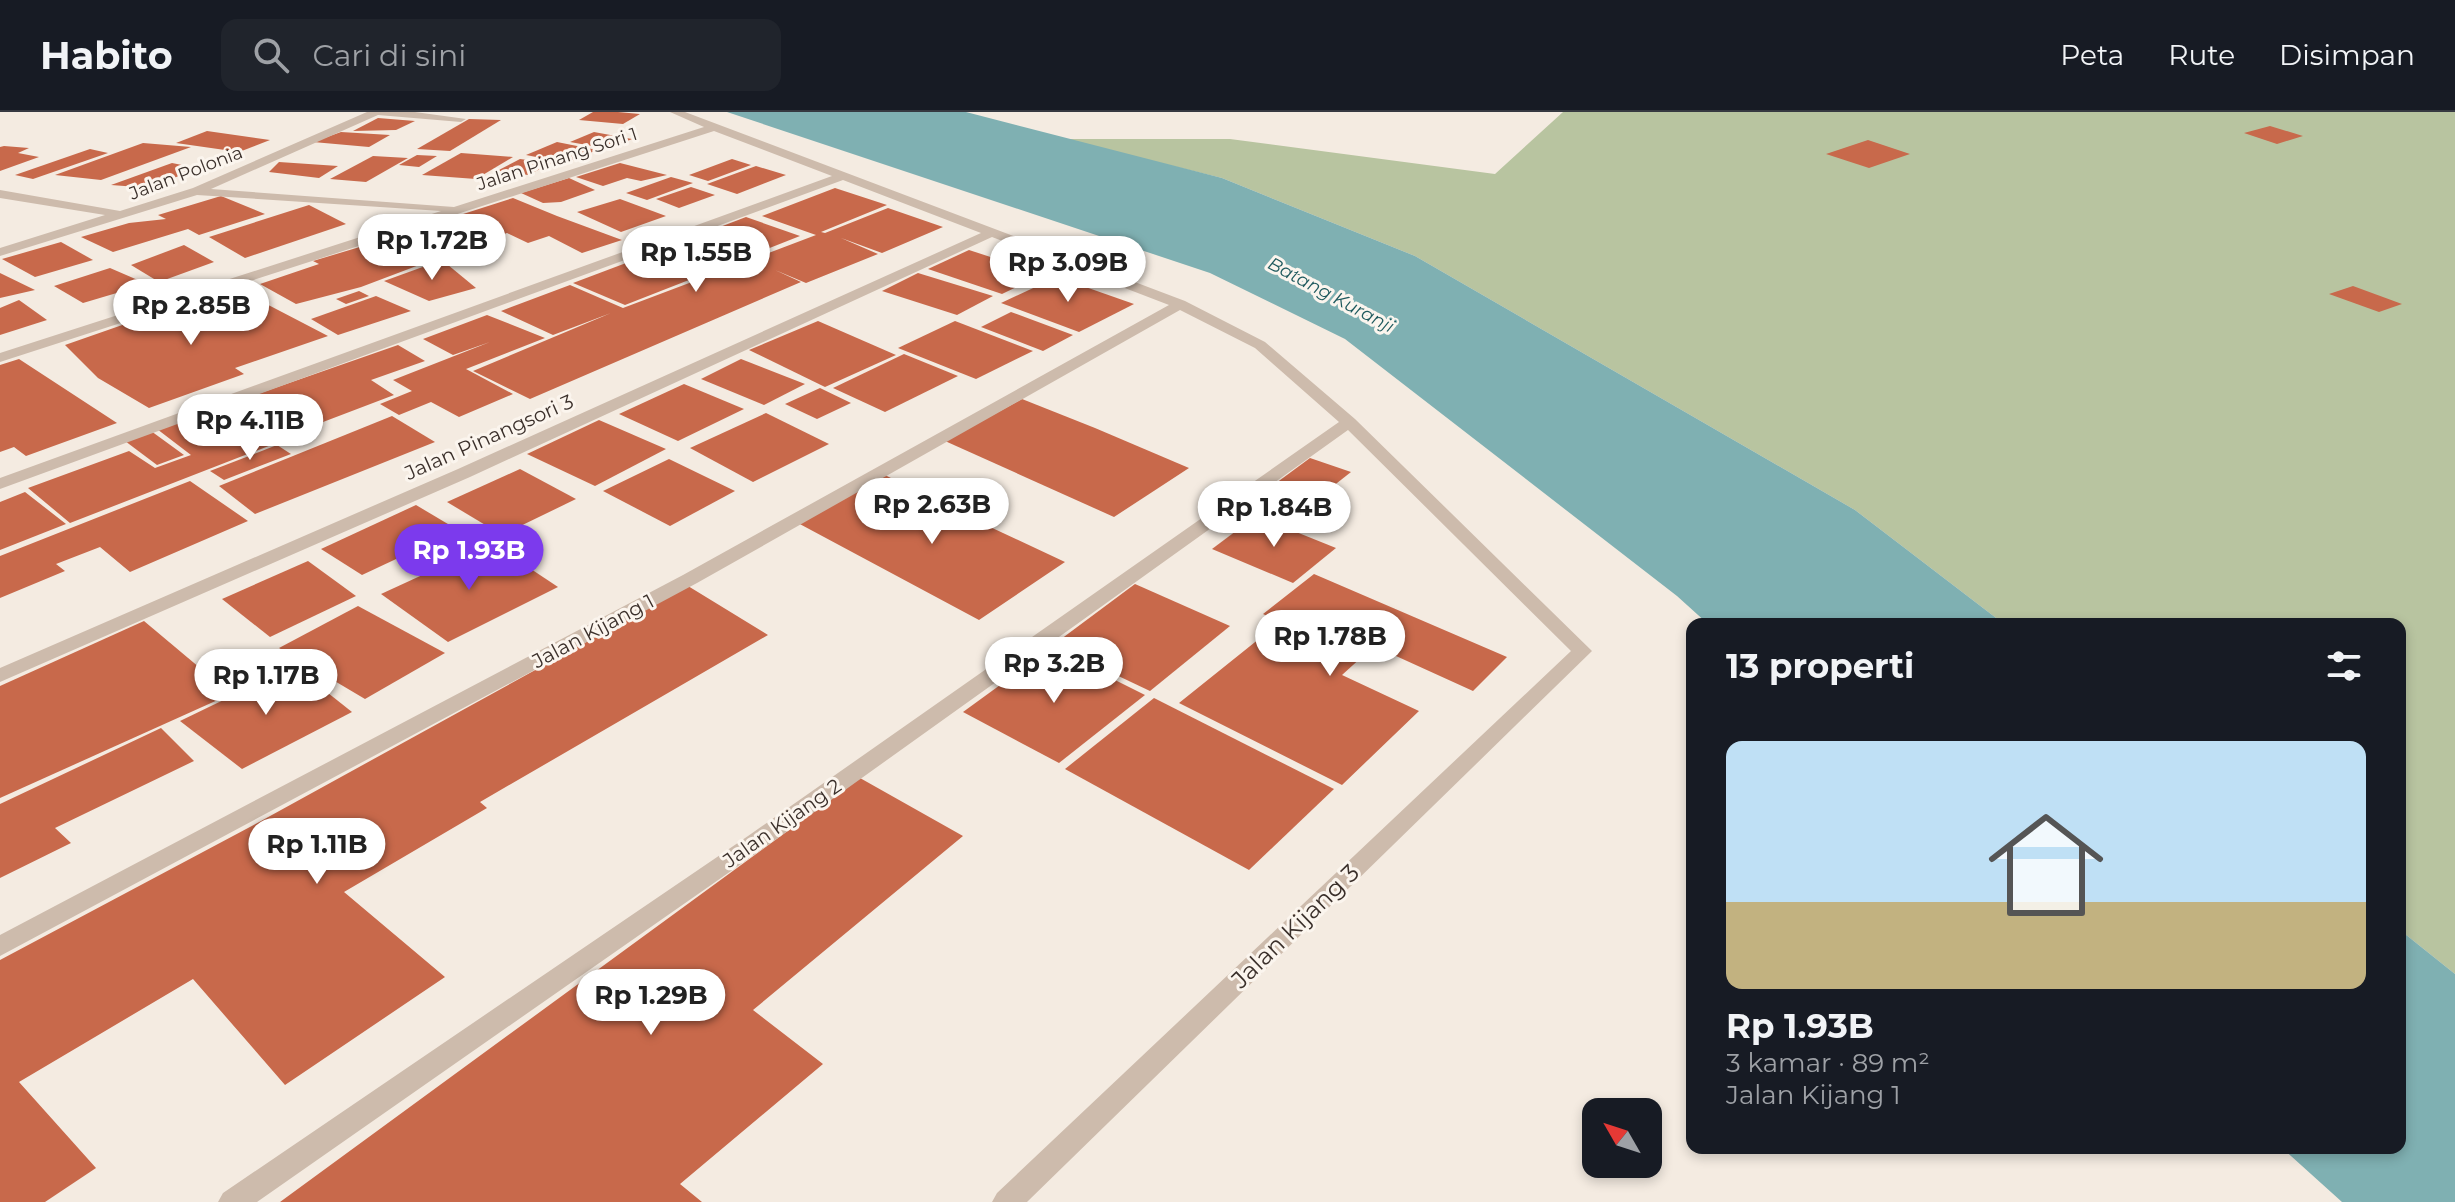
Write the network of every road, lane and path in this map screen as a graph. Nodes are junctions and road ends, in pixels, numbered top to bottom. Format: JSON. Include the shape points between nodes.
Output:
{"nodes":[{"id":1,"x":377,"y":112,"type":"edge"},
{"id":2,"x":675,"y":112,"type":"edge"},
{"id":3,"x":461,"y":119,"type":"dead end"},
{"id":4,"x":714,"y":127,"type":"junction"},
{"id":5,"x":840,"y":177,"type":"junction"},
{"id":6,"x":197,"y":191,"type":"junction"},
{"id":7,"x":0,"y":194,"type":"edge"},
{"id":8,"x":460,"y":209,"type":"junction"},
{"id":9,"x":126,"y":215,"type":"junction"},
{"id":10,"x":993,"y":232,"type":"junction"},
{"id":11,"x":0,"y":252,"type":"edge"},
{"id":12,"x":1180,"y":304,"type":"junction"},
{"id":13,"x":0,"y":358,"type":"edge"},
{"id":14,"x":1349,"y":422,"type":"junction"},
{"id":15,"x":0,"y":484,"type":"edge"},
{"id":16,"x":0,"y":676,"type":"edge"},
{"id":17,"x":0,"y":946,"type":"edge"},
{"id":18,"x":233,"y":1202,"type":"edge"},
{"id":19,"x":1007,"y":1202,"type":"edge"}],
"edges":[{"from":1,"to":3,"type":"street"},
{"from":1,"to":6,"type":"street","name":"Jalan Polonia"},
{"from":2,"to":4,"type":"street"},
{"from":4,"to":5,"type":"street"},
{"from":4,"to":8,"type":"street","name":"Jalan Pinang Sori 1"},
{"from":5,"to":10,"type":"street"},
{"from":5,"to":15,"type":"street"},
{"from":6,"to":8,"type":"street"},
{"from":6,"to":9,"type":"street","name":"Jalan Polonia"},
{"from":7,"to":9,"type":"street"},
{"from":8,"to":13,"type":"street","name":"Jalan Pinang Sori 1"},
{"from":9,"to":11,"type":"street","name":"Jalan Polonia"},
{"from":10,"to":12,"type":"street"},
{"from":10,"to":16,"type":"street","name":"Jalan Pinangsori 3","via":[[464,473]]},
{"from":12,"to":14,"type":"street","via":[[1260,345]]},
{"from":12,"to":17,"type":"street","name":"Jalan Kijang 1","via":[[690,579]]},
{"from":14,"to":18,"type":"street","name":"Jalan Kijang 2","via":[[756,842]]},
{"from":14,"to":19,"type":"street","name":"Jalan Kijang 3","via":[[1582,651]]}]}
